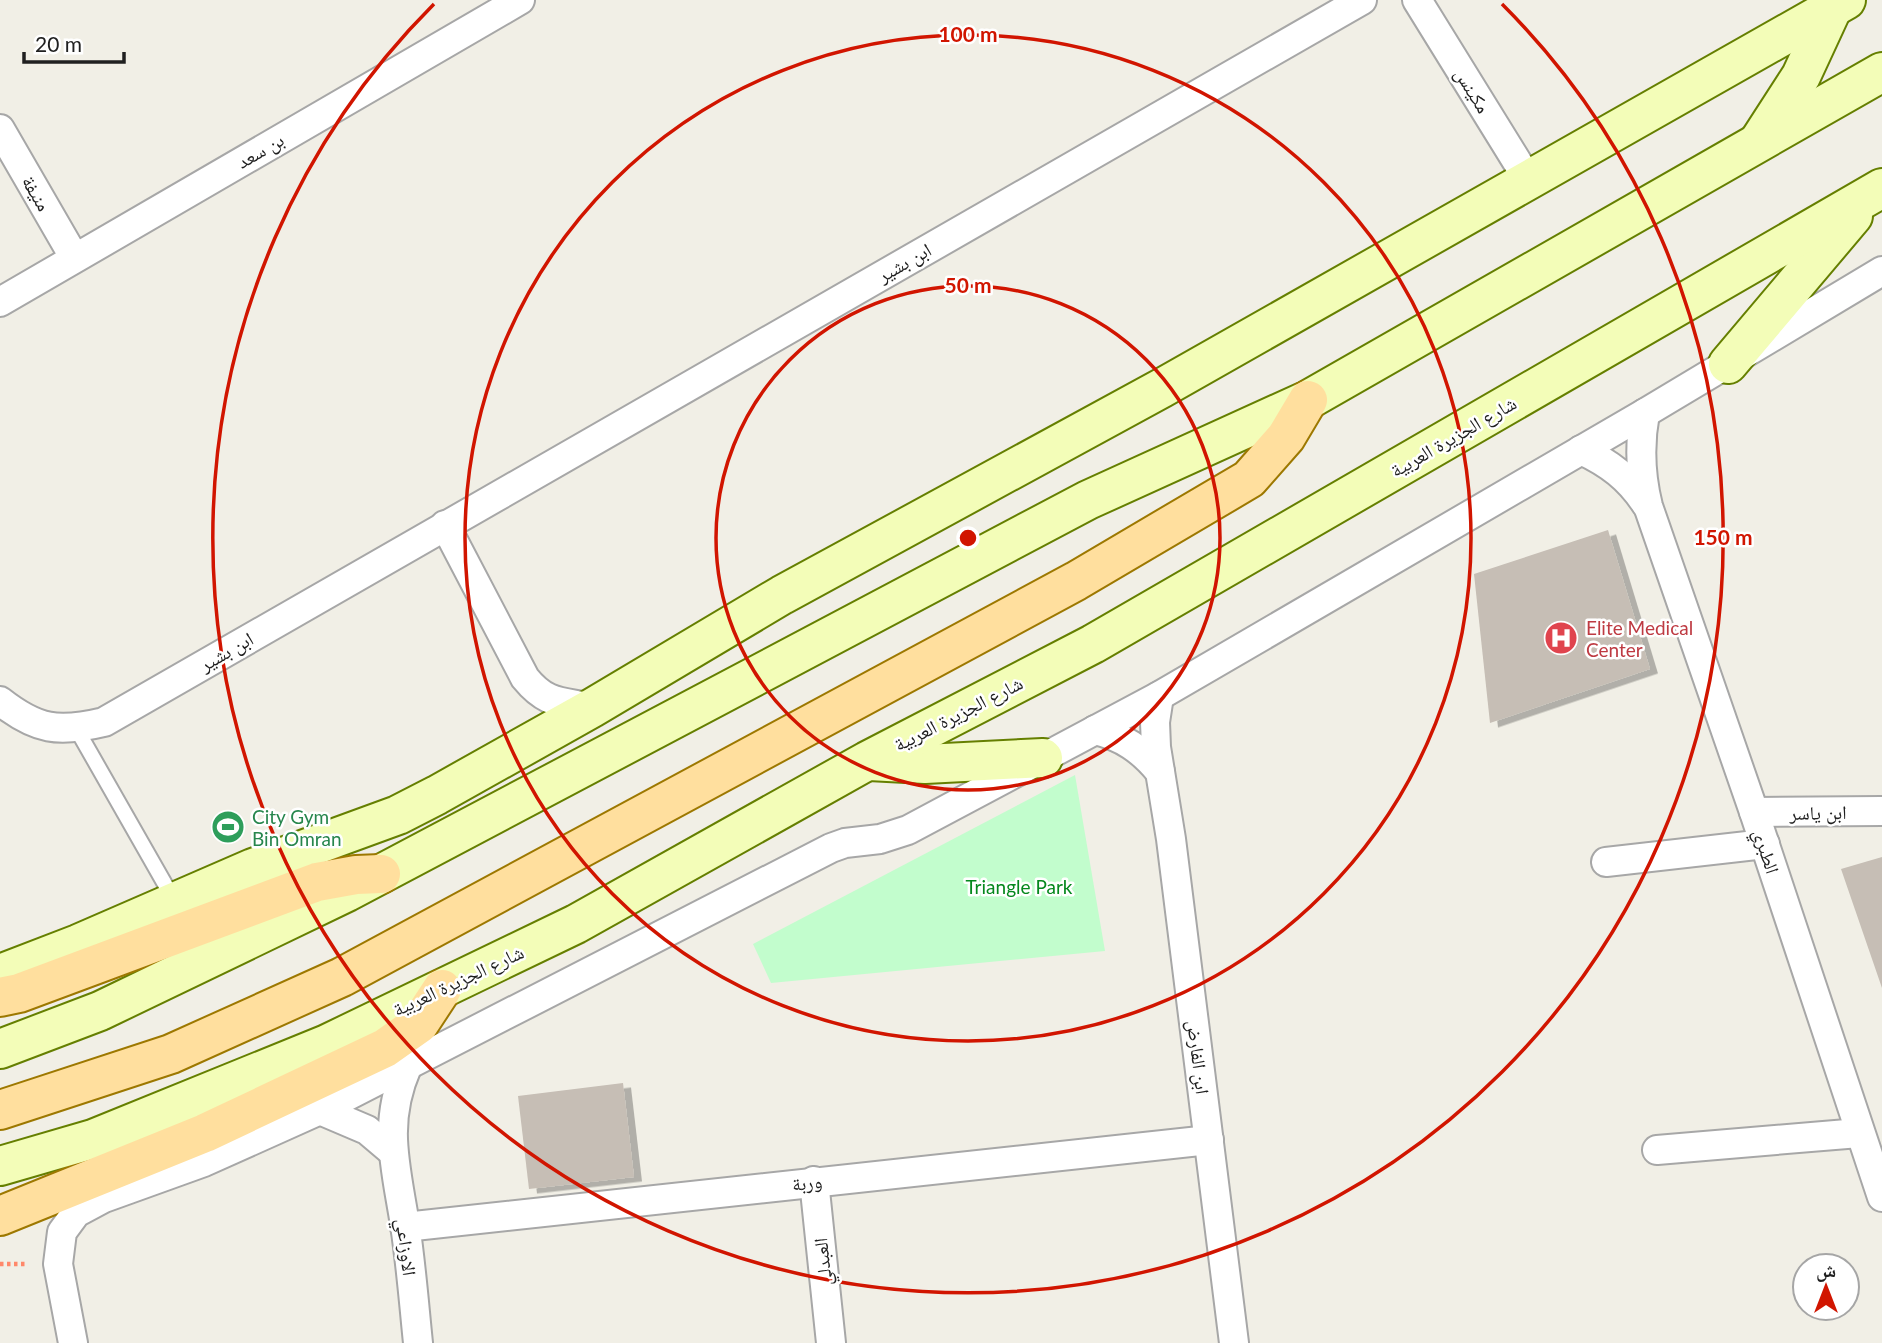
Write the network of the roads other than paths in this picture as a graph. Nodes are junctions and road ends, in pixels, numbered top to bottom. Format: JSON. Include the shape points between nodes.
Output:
{"nodes":[{"id":1,"x":520,"y":0,"type":"edge"},
{"id":2,"x":1362,"y":0,"type":"edge"},
{"id":3,"x":1417,"y":0,"type":"edge"},
{"id":4,"x":1839,"y":4,"type":"edge"},
{"id":5,"x":1882,"y":72,"type":"edge"},
{"id":6,"x":0,"y":129,"type":"edge"},
{"id":7,"x":1757,"y":145,"type":"junction"},
{"id":8,"x":1529,"y":181,"type":"junction"},
{"id":9,"x":1876,"y":191,"type":"edge"},
{"id":10,"x":74,"y":257,"type":"junction"},
{"id":11,"x":1882,"y":271,"type":"edge"},
{"id":12,"x":0,"y":302,"type":"edge"},
{"id":13,"x":1728,"y":364,"type":"junction"},
{"id":14,"x":1308,"y":400,"type":"junction"},
{"id":15,"x":1645,"y":413,"type":"junction"},
{"id":16,"x":1581,"y":450,"type":"junction"},
{"id":17,"x":1648,"y":506,"type":"junction"},
{"id":18,"x":445,"y":525,"type":"junction"},
{"id":19,"x":703,"y":642,"type":"junction"},
{"id":20,"x":1159,"y":696,"type":"junction"},
{"id":21,"x":0,"y":701,"type":"edge"},
{"id":22,"x":592,"y":708,"type":"junction"},
{"id":23,"x":662,"y":727,"type":"junction"},
{"id":24,"x":76,"y":728,"type":"junction"},
{"id":25,"x":1095,"y":730,"type":"junction"},
{"id":26,"x":1043,"y":758,"type":"junction"},
{"id":27,"x":867,"y":761,"type":"junction"},
{"id":28,"x":1160,"y":772,"type":"junction"},
{"id":29,"x":1882,"y":811,"type":"edge"},
{"id":30,"x":1754,"y":812,"type":"junction"},
{"id":31,"x":1765,"y":844,"type":"junction"},
{"id":32,"x":1606,"y":862,"type":"dead end"},
{"id":33,"x":380,"y":874,"type":"junction"},
{"id":34,"x":174,"y":901,"type":"junction"},
{"id":35,"x":0,"y":974,"type":"edge"},
{"id":36,"x":442,"y":989,"type":"junction"},
{"id":37,"x":0,"y":997,"type":"edge"},
{"id":38,"x":0,"y":1049,"type":"edge"},
{"id":39,"x":407,"y":1067,"type":"junction"},
{"id":40,"x":0,"y":1110,"type":"edge"},
{"id":41,"x":320,"y":1110,"type":"junction"},
{"id":42,"x":1859,"y":1133,"type":"junction"},
{"id":43,"x":1209,"y":1140,"type":"junction"},
{"id":44,"x":1657,"y":1150,"type":"dead end"},
{"id":45,"x":393,"y":1152,"type":"junction"},
{"id":46,"x":0,"y":1167,"type":"edge"},
{"id":47,"x":814,"y":1181,"type":"junction"},
{"id":48,"x":1882,"y":1196,"type":"edge"},
{"id":49,"x":0,"y":1216,"type":"edge"},
{"id":50,"x":405,"y":1227,"type":"junction"},
{"id":51,"x":73,"y":1343,"type":"edge"},
{"id":52,"x":418,"y":1343,"type":"edge"},
{"id":53,"x":831,"y":1343,"type":"edge"},
{"id":54,"x":1234,"y":1343,"type":"edge"}],
"edges":[{"from":1,"to":10,"type":"street","name":"بن سعد"},
{"from":2,"to":18,"type":"street","name":"ابن بشير"},
{"from":3,"to":8,"type":"street","name":"مكينس"},
{"from":4,"to":7,"type":"main road"},
{"from":4,"to":8,"type":"main road"},
{"from":5,"to":7,"type":"main road"},
{"from":6,"to":10,"type":"street","name":"منيفة"},
{"from":7,"to":14,"type":"main road"},
{"from":8,"to":19,"type":"main road"},
{"from":9,"to":13,"type":"main road"},
{"from":9,"to":27,"type":"main road","name":"شارع الجزيرة العربية","via":[[1105,637]]},
{"from":10,"to":12,"type":"street","name":"بن سعد"},
{"from":11,"to":13,"type":"street"},
{"from":13,"to":15,"type":"street"},
{"from":14,"to":23,"type":"main road","via":[[1088,500]]},
{"from":14,"to":40,"type":"main road","via":[[1286,437],[1249,479],[1076,581],[342,977],[171,1054]]},
{"from":15,"to":16,"type":"street"},
{"from":15,"to":17,"type":"street","name":"الطبري","via":[[1640,460]]},
{"from":16,"to":17,"type":"street","name":"الطبري","via":[[1620,472]]},
{"from":16,"to":20,"type":"street"},
{"from":17,"to":30,"type":"street","name":"الطبري"},
{"from":18,"to":22,"type":"street","via":[[525,678],[538,694],[558,703]]},
{"from":18,"to":24,"type":"street","name":"ابن بشير","via":[[104,722]]},
{"from":19,"to":22,"type":"main road"},
{"from":19,"to":23,"type":"main road"},
{"from":20,"to":25,"type":"street"},
{"from":20,"to":28,"type":"street","name":"ابن الفارض","via":[[1155,722]]},
{"from":21,"to":24,"type":"street","name":"ابن بشير","via":[[22,718]]},
{"from":22,"to":34,"type":"main road","via":[[398,815]]},
{"from":23,"to":33,"type":"main road"},
{"from":24,"to":34,"type":"lane"},
{"from":25,"to":26,"type":"street"},
{"from":25,"to":28,"type":"street","via":[[1132,744]]},
{"from":26,"to":27,"type":"main road","via":[[925,764]]},
{"from":26,"to":39,"type":"street","via":[[908,830],[831,848]]},
{"from":27,"to":36,"type":"main road","name":"شارع الجزيرة العربية","via":[[576,924]]},
{"from":28,"to":43,"type":"street","name":"ابن الفارض"},
{"from":29,"to":30,"type":"street","name":"ابن ياسر"},
{"from":30,"to":31,"type":"street","name":"الطبري"},
{"from":31,"to":32,"type":"street"},
{"from":31,"to":42,"type":"street","name":"الطبري"},
{"from":33,"to":37,"type":"main road","via":[[317,881]]},
{"from":33,"to":38,"type":"main road","via":[[100,1011]]},
{"from":34,"to":35,"type":"main road"},
{"from":36,"to":46,"type":"main road","name":"شارع الجزيرة العربية","via":[[327,1044],[93,1139]]},
{"from":36,"to":49,"type":"main road","via":[[419,1024],[385,1048],[205,1133]]},
{"from":39,"to":41,"type":"street"},
{"from":39,"to":45,"type":"street","name":"الاوزاعي","via":[[393,1111]]},
{"from":41,"to":45,"type":"street","via":[[367,1130]]},
{"from":41,"to":51,"type":"street","via":[[76,1213],[62,1231],[58,1264]]},
{"from":42,"to":44,"type":"street"},
{"from":42,"to":48,"type":"street","name":"الطبري"},
{"from":43,"to":47,"type":"street","name":"وربة"},
{"from":43,"to":54,"type":"street","name":"ابن الفارض"},
{"from":45,"to":50,"type":"street","name":"الاوزاعي"},
{"from":47,"to":50,"type":"street","name":"وربة"},
{"from":47,"to":53,"type":"street","name":"العبدلي"},
{"from":50,"to":52,"type":"street","name":"الاوزاعي"}]}
